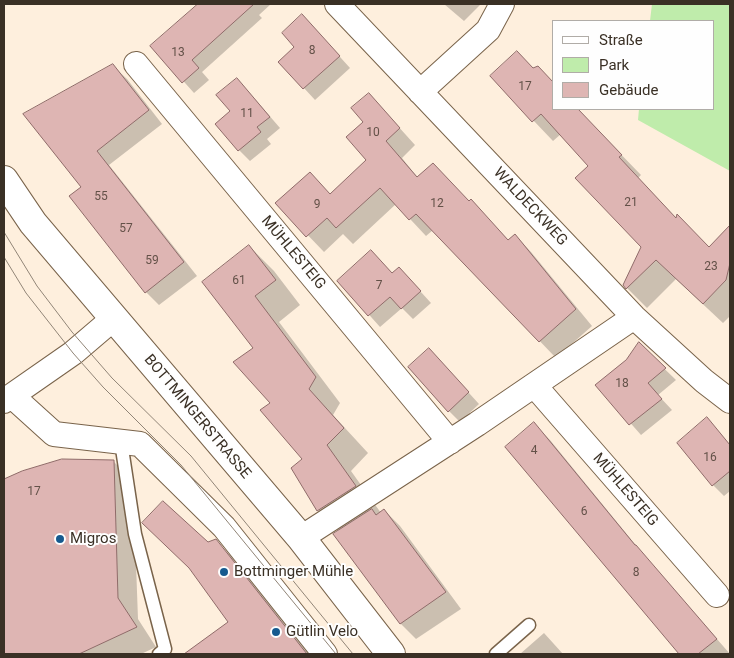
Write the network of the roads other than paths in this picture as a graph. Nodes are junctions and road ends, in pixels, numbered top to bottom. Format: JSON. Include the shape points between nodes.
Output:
{"nodes":[{"id":1,"x":337,"y":4,"type":"edge"},
{"id":2,"x":502,"y":4,"type":"edge"},
{"id":3,"x":136,"y":64,"type":"dead end"},
{"id":4,"x":420,"y":92,"type":"junction"},
{"id":5,"x":4,"y":180,"type":"edge"},
{"id":6,"x":634,"y":317,"type":"junction"},
{"id":7,"x":114,"y":318,"type":"junction"},
{"id":8,"x":534,"y":385,"type":"junction"},
{"id":9,"x":8,"y":398,"type":"edge"},
{"id":10,"x":730,"y":402,"type":"edge"},
{"id":11,"x":121,"y":442,"type":"junction"},
{"id":12,"x":450,"y":442,"type":"junction"},
{"id":13,"x":300,"y":538,"type":"junction"},
{"id":14,"x":717,"y":595,"type":"dead end"},
{"id":15,"x":529,"y":625,"type":"dead end"},
{"id":16,"x":159,"y":654,"type":"edge"},
{"id":17,"x":325,"y":654,"type":"edge"},
{"id":18,"x":391,"y":654,"type":"edge"},
{"id":19,"x":496,"y":654,"type":"edge"}],
"edges":[{"from":1,"to":4,"type":"street","name":"WALDECKWEG"},
{"from":2,"to":4,"type":"street","via":[[488,30]]},
{"from":3,"to":12,"type":"street","name":"MÜHLESTEIG"},
{"from":4,"to":6,"type":"street","name":"WALDECKWEG"},
{"from":5,"to":7,"type":"main road","name":"BOTTMINGERSTRASSE","via":[[32,223]]},
{"from":6,"to":8,"type":"street"},
{"from":6,"to":10,"type":"street","name":"WALDECKWEG"},
{"from":7,"to":9,"type":"street","via":[[84,345]]},
{"from":7,"to":13,"type":"main road","name":"BOTTMINGERSTRASSE"},
{"from":8,"to":12,"type":"street"},
{"from":8,"to":14,"type":"street","name":"MÜHLESTEIG"},
{"from":9,"to":11,"type":"street","via":[[54,434]]},
{"from":11,"to":16,"type":"lane","via":[[135,534],[165,649]]},
{"from":11,"to":17,"type":"street","via":[[140,444],[224,527]]},
{"from":12,"to":13,"type":"street"},
{"from":13,"to":18,"type":"main road","name":"BOTTMINGERSTRASSE"},
{"from":15,"to":19,"type":"lane"}]}
